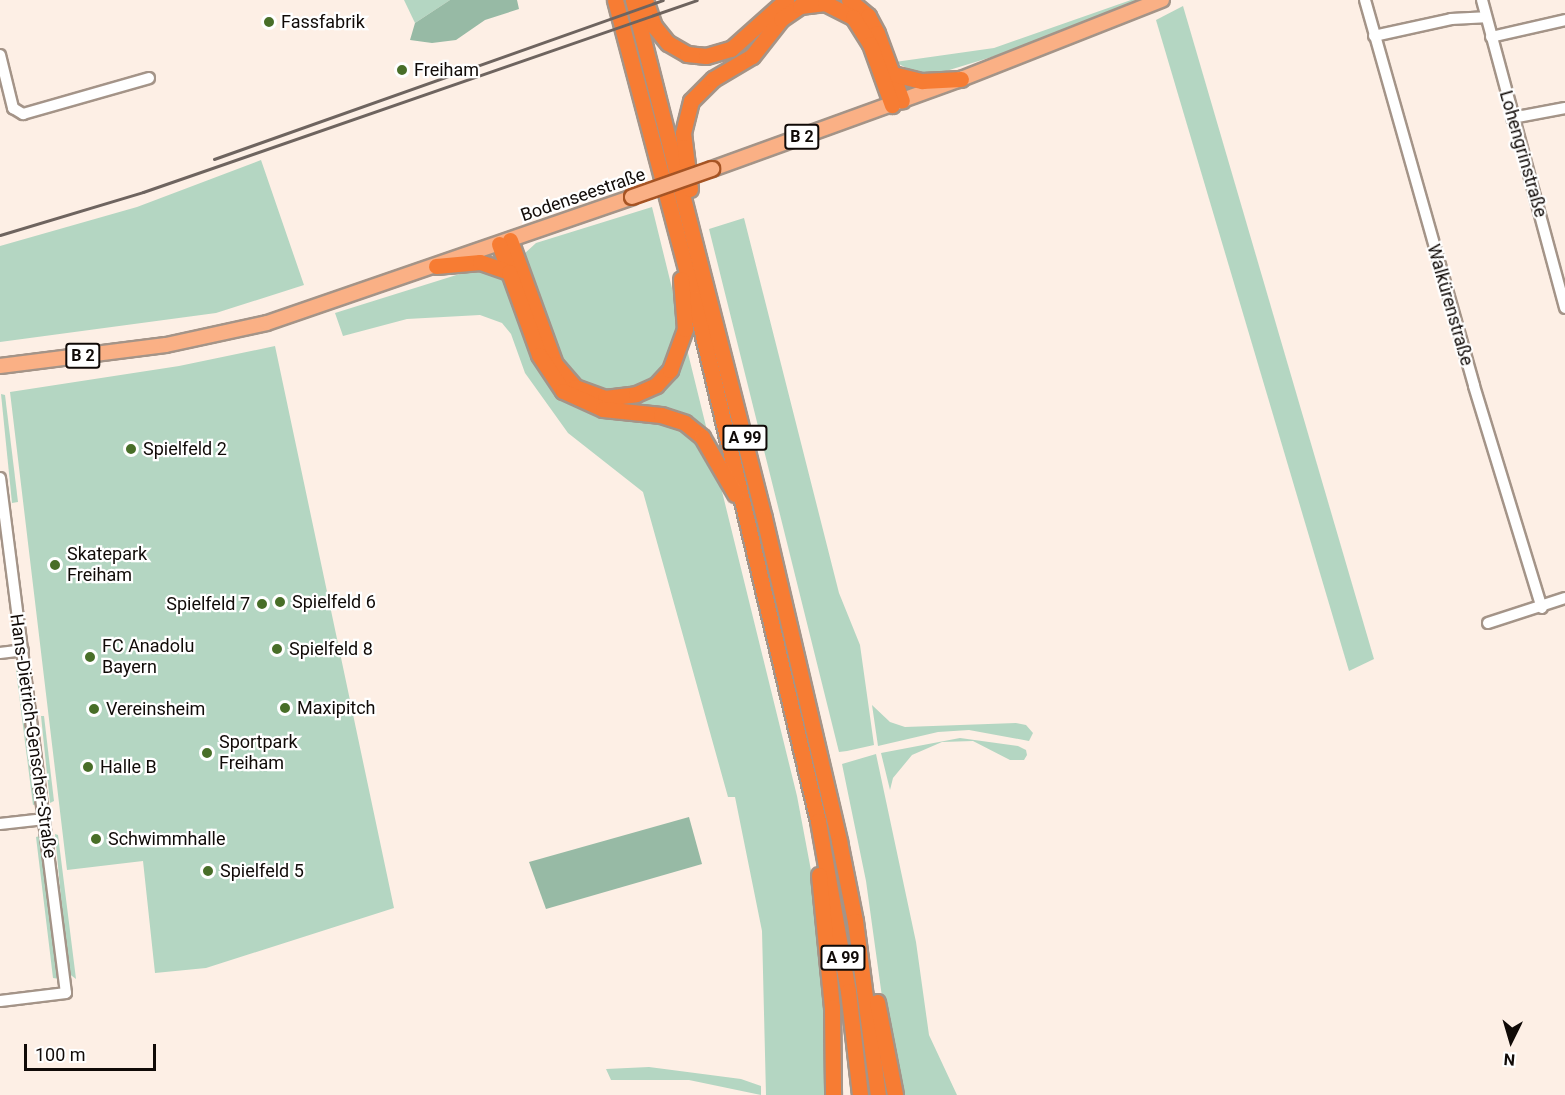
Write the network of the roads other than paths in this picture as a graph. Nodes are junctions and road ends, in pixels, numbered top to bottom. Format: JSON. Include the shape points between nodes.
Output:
{"nodes":[{"id":1,"x":615,"y":0,"type":"edge"},
{"id":2,"x":633,"y":0,"type":"edge"},
{"id":3,"x":645,"y":0,"type":"edge"},
{"id":4,"x":786,"y":0,"type":"edge"},
{"id":5,"x":849,"y":0,"type":"edge"},
{"id":6,"x":1162,"y":0,"type":"edge"},
{"id":7,"x":1365,"y":0,"type":"edge"},
{"id":8,"x":1482,"y":0,"type":"edge"},
{"id":9,"x":1485,"y":17,"type":"junction"},
{"id":10,"x":1565,"y":20,"type":"edge"},
{"id":11,"x":1374,"y":36,"type":"junction"},
{"id":12,"x":1491,"y":37,"type":"junction"},
{"id":13,"x":879,"y":52,"type":"junction"},
{"id":14,"x":0,"y":55,"type":"edge"},
{"id":15,"x":887,"y":75,"type":"junction"},
{"id":16,"x":149,"y":78,"type":"dead end"},
{"id":17,"x":961,"y":79,"type":"junction"},
{"id":18,"x":897,"y":103,"type":"junction"},
{"id":19,"x":1565,"y":108,"type":"edge"},
{"id":20,"x":1512,"y":118,"type":"junction"},
{"id":21,"x":504,"y":242,"type":"junction"},
{"id":22,"x":680,"y":242,"type":"junction"},
{"id":23,"x":699,"y":260,"type":"junction"},
{"id":24,"x":436,"y":266,"type":"junction"},
{"id":25,"x":513,"y":272,"type":"junction"},
{"id":26,"x":523,"y":295,"type":"junction"},
{"id":27,"x":1565,"y":308,"type":"edge"},
{"id":28,"x":0,"y":366,"type":"edge"},
{"id":29,"x":0,"y":478,"type":"edge"},
{"id":30,"x":748,"y":520,"type":"junction"},
{"id":31,"x":1565,"y":598,"type":"edge"},
{"id":32,"x":1542,"y":608,"type":"junction"},
{"id":33,"x":1488,"y":623,"type":"dead end"},
{"id":34,"x":23,"y":650,"type":"junction"},
{"id":35,"x":0,"y":653,"type":"edge"},
{"id":36,"x":45,"y":819,"type":"junction"},
{"id":37,"x":818,"y":821,"type":"junction"},
{"id":38,"x":0,"y":824,"type":"edge"},
{"id":39,"x":855,"y":921,"type":"junction"},
{"id":40,"x":0,"y":1001,"type":"edge"},
{"id":41,"x":832,"y":1095,"type":"edge"},
{"id":42,"x":860,"y":1095,"type":"edge"},
{"id":43,"x":878,"y":1095,"type":"edge"},
{"id":44,"x":895,"y":1095,"type":"edge"}],
"edges":[{"from":1,"to":22,"type":"highway","number":"A 99"},
{"from":2,"to":23,"type":"highway","number":"A 99"},
{"from":3,"to":4,"type":"highway","via":[[654,26],[668,43],[687,54],[706,56],[731,49]]},
{"from":5,"to":13,"type":"highway","via":[[868,16]]},
{"from":6,"to":17,"type":"main road","name":"Bodenseestraße"},
{"from":7,"to":11,"type":"street","name":"Walkürenstraße"},
{"from":8,"to":9,"type":"street","name":"Lohengrinstraße"},
{"from":9,"to":11,"type":"street","via":[[1450,19]]},
{"from":9,"to":12,"type":"street","name":"Lohengrinstraße"},
{"from":10,"to":12,"type":"street"},
{"from":11,"to":32,"type":"street","name":"Walkürenstraße"},
{"from":12,"to":20,"type":"street","name":"Lohengrinstraße"},
{"from":13,"to":15,"type":"highway"},
{"from":13,"to":23,"type":"highway","via":[[853,17],[825,3],[808,4],[786,14],[752,56],[695,95],[685,115],[683,133]]},
{"from":14,"to":16,"type":"street","via":[[13,108],[22,114]]},
{"from":15,"to":17,"type":"highway","via":[[922,81]]},
{"from":15,"to":18,"type":"highway"},
{"from":17,"to":18,"type":"main road","name":"Bodenseestraße"},
{"from":18,"to":21,"type":"main road","name":"Bodenseestraße","number":"B 2","bridge":true},
{"from":19,"to":20,"type":"street"},
{"from":20,"to":27,"type":"street","name":"Lohengrinstraße"},
{"from":21,"to":24,"type":"main road","name":"Bodenseestraße","number":"B 2"},
{"from":21,"to":25,"type":"highway"},
{"from":22,"to":26,"type":"highway","via":[[682,345],[670,370],[656,385],[636,394],[605,398],[590,394],[562,375]]},
{"from":22,"to":30,"type":"highway","number":"A 99"},
{"from":23,"to":39,"type":"highway","number":"A 99","via":[[788,617]]},
{"from":24,"to":25,"type":"highway","via":[[480,262]]},
{"from":24,"to":28,"type":"main road","name":"Bodenseestraße","number":"B 2","via":[[230,333]]},
{"from":25,"to":26,"type":"highway"},
{"from":26,"to":30,"type":"highway","via":[[543,363],[563,391],[603,409],[661,415],[685,423],[715,455]]},
{"from":29,"to":34,"type":"street","name":"Hans-Dietrich-Genscher-Straße"},
{"from":30,"to":37,"type":"highway","number":"A 99"},
{"from":31,"to":32,"type":"street"},
{"from":32,"to":33,"type":"street"},
{"from":34,"to":35,"type":"street"},
{"from":34,"to":36,"type":"street","name":"Hans-Dietrich-Genscher-Straße"},
{"from":36,"to":38,"type":"street"},
{"from":36,"to":40,"type":"street","name":"Hans-Dietrich-Genscher-Straße","via":[[66,993]]},
{"from":37,"to":41,"type":"highway","via":[[832,1007]]},
{"from":37,"to":42,"type":"highway","number":"A 99","via":[[848,991]]},
{"from":39,"to":43,"type":"highway","number":"A 99"},
{"from":39,"to":44,"type":"highway","via":[[872,972]]}]}
